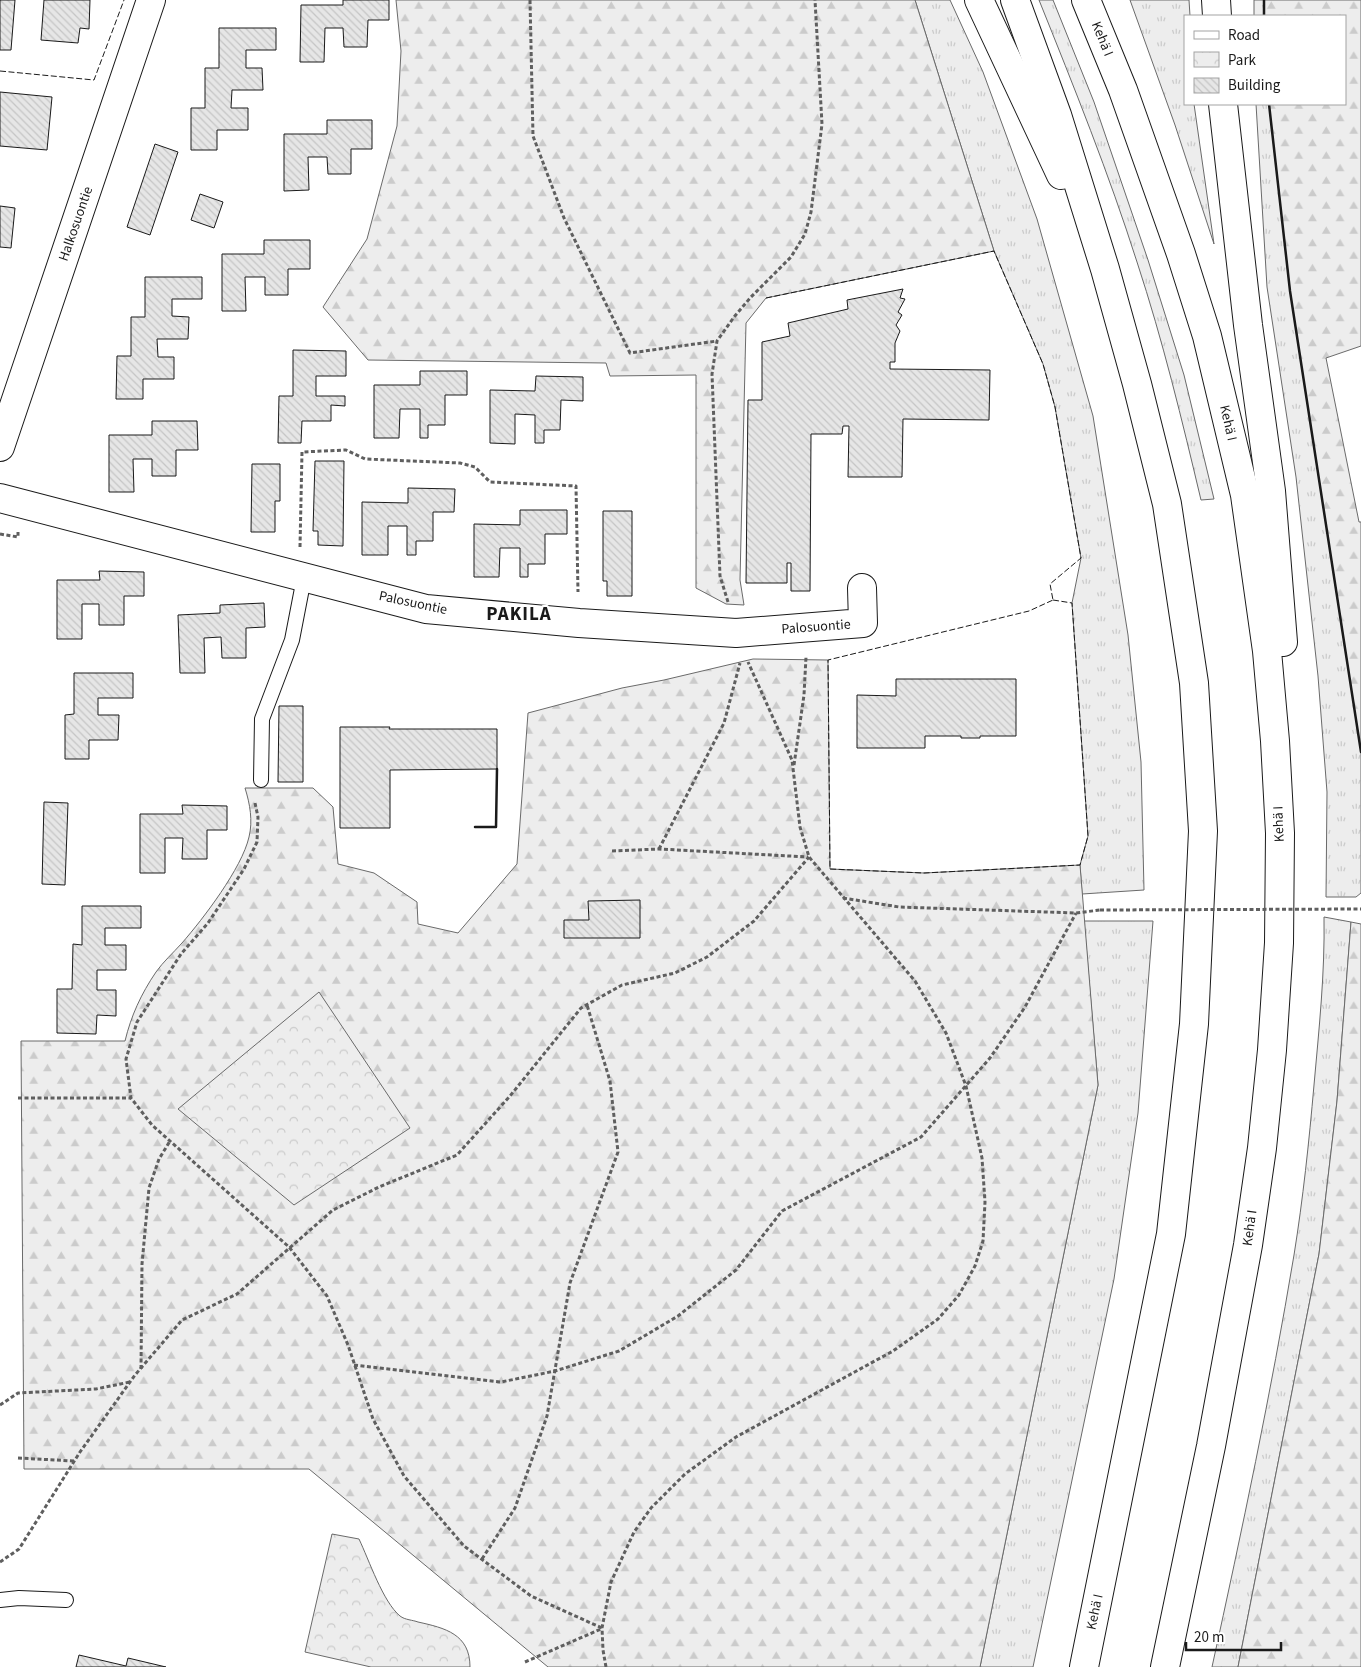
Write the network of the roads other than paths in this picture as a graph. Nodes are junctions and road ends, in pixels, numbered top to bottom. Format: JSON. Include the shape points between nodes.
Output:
{"nodes":[{"id":1,"x":151,"y":0,"type":"edge"},
{"id":2,"x":979,"y":0,"type":"edge"},
{"id":3,"x":1015,"y":0,"type":"edge"},
{"id":4,"x":1086,"y":0,"type":"edge"},
{"id":5,"x":1216,"y":0,"type":"edge"},
{"id":6,"x":1230,"y":0,"type":"edge"},
{"id":7,"x":1217,"y":15,"type":"edge"},
{"id":8,"x":1229,"y":15,"type":"edge"},
{"id":9,"x":1225,"y":111,"type":"edge"},
{"id":10,"x":1105,"y":269,"type":"junction"},
{"id":11,"x":0,"y":447,"type":"edge"},
{"id":12,"x":0,"y":498,"type":"edge"},
{"id":13,"x":302,"y":577,"type":"junction"},
{"id":14,"x":862,"y":588,"type":"dead end"},
{"id":15,"x":261,"y":780,"type":"dead end"},
{"id":16,"x":1280,"y":833,"type":"junction"},
{"id":17,"x":0,"y":1600,"type":"edge"},
{"id":18,"x":66,"y":1600,"type":"dead end"},
{"id":19,"x":1084,"y":1667,"type":"edge"},
{"id":20,"x":1165,"y":1667,"type":"edge"}],
"edges":[{"from":1,"to":11,"type":"main road","name":"Halkosuontie"},
{"from":2,"to":10,"type":"main road"},
{"from":3,"to":10,"type":"main road","name":"Kehä I","via":[[1057,115]]},
{"from":4,"to":16,"type":"main road","name":"Kehä I","via":[[1123,90],[1181,254],[1207,336],[1245,495],[1267,651]]},
{"from":5,"to":7,"type":"main road"},
{"from":6,"to":8,"type":"main road"},
{"from":9,"to":16,"type":"main road","via":[[1246,316],[1271,491],[1284,651]]},
{"from":10,"to":19,"type":"main road","name":"Kehä I","via":[[1167,504],[1194,683],[1202,831],[1194,1024],[1171,1234]]},
{"from":12,"to":13,"type":"main road","name":"Palosuontie"},
{"from":13,"to":14,"type":"main road","name":"Palosuontie","via":[[426,609],[740,642],[808,627],[863,623]]},
{"from":13,"to":15,"type":"lane","via":[[292,640],[262,719]]},
{"from":16,"to":20,"type":"main road","name":"Kehä I","via":[[1279,943],[1262,1148],[1248,1245],[1216,1417]]},
{"from":17,"to":18,"type":"lane"}]}
